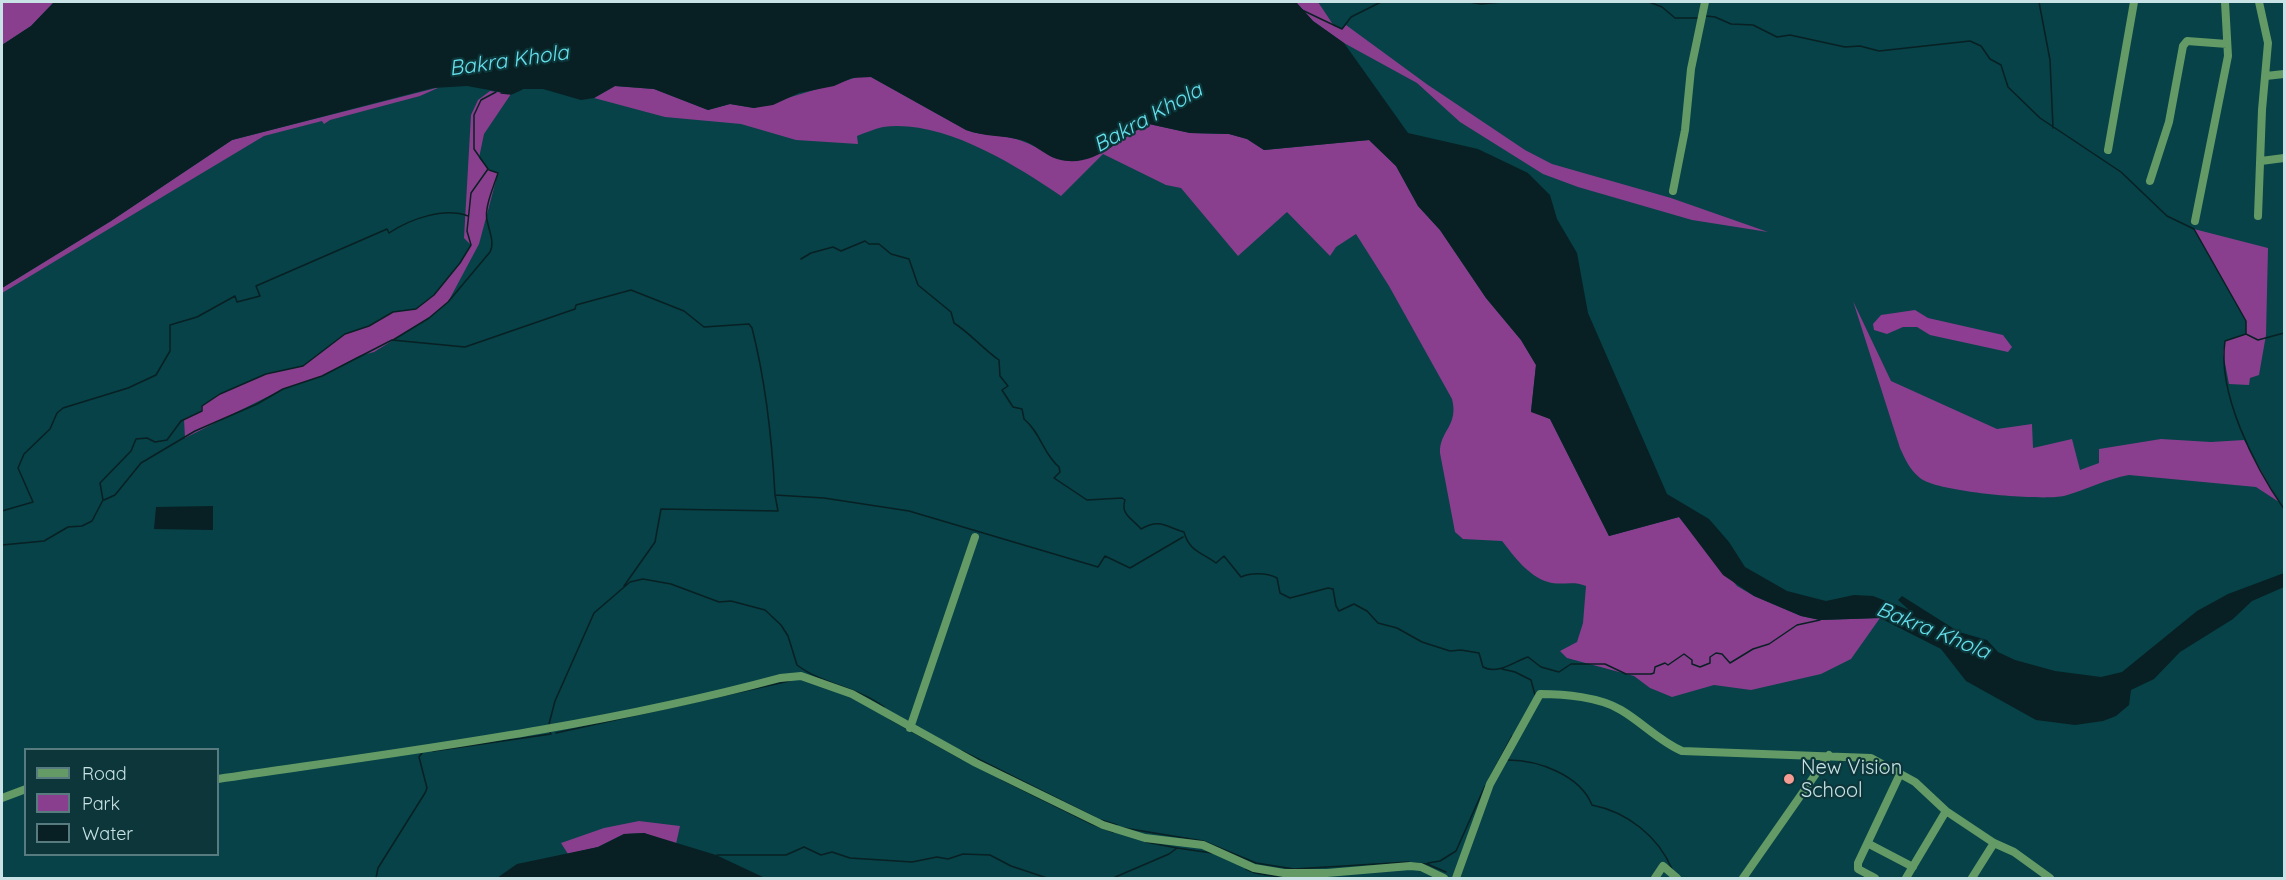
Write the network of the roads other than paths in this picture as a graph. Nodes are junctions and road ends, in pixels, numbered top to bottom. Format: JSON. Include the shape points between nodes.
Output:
{"nodes":[{"id":1,"x":1705,"y":2,"type":"edge"},
{"id":2,"x":2134,"y":2,"type":"edge"},
{"id":3,"x":2225,"y":2,"type":"edge"},
{"id":4,"x":2259,"y":2,"type":"edge"},
{"id":5,"x":2227,"y":44,"type":"junction"},
{"id":6,"x":2284,"y":74,"type":"edge"},
{"id":7,"x":2266,"y":76,"type":"junction"},
{"id":8,"x":2108,"y":150,"type":"dead end"},
{"id":9,"x":2284,"y":158,"type":"edge"},
{"id":10,"x":2261,"y":161,"type":"junction"},
{"id":11,"x":2150,"y":180,"type":"dead end"},
{"id":12,"x":1673,"y":191,"type":"dead end"},
{"id":13,"x":2258,"y":216,"type":"dead end"},
{"id":14,"x":2195,"y":221,"type":"dead end"},
{"id":15,"x":975,"y":537,"type":"dead end"},
{"id":16,"x":910,"y":728,"type":"junction"},
{"id":17,"x":1829,"y":755,"type":"junction"},
{"id":18,"x":1900,"y":774,"type":"junction"},
{"id":19,"x":219,"y":779,"type":"edge"},
{"id":20,"x":24,"y":790,"type":"edge"},
{"id":21,"x":2,"y":798,"type":"edge"},
{"id":22,"x":1946,"y":811,"type":"junction"},
{"id":23,"x":1994,"y":843,"type":"junction"},
{"id":24,"x":1869,"y":844,"type":"junction"},
{"id":25,"x":1913,"y":867,"type":"junction"},
{"id":26,"x":1873,"y":878,"type":"edge"},
{"id":27,"x":1444,"y":879,"type":"edge"},
{"id":28,"x":1456,"y":879,"type":"edge"},
{"id":29,"x":1655,"y":879,"type":"edge"},
{"id":30,"x":1677,"y":879,"type":"edge"},
{"id":31,"x":1743,"y":879,"type":"edge"},
{"id":32,"x":1906,"y":879,"type":"edge"},
{"id":33,"x":1972,"y":879,"type":"edge"},
{"id":34,"x":2050,"y":879,"type":"edge"}],
"edges":[{"from":1,"to":12,"type":"street"},
{"from":2,"to":8,"type":"street"},
{"from":3,"to":5,"type":"street"},
{"from":4,"to":7,"type":"street","via":[[2268,43]]},
{"from":5,"to":11,"type":"street","via":[[2187,41],[2183,46],[2169,122]]},
{"from":5,"to":14,"type":"street","via":[[2216,125]]},
{"from":6,"to":7,"type":"street"},
{"from":7,"to":10,"type":"street"},
{"from":9,"to":10,"type":"street"},
{"from":10,"to":13,"type":"street"},
{"from":15,"to":16,"type":"street"},
{"from":16,"to":19,"type":"street","via":[[852,694],[792,677],[564,728]]},
{"from":16,"to":27,"type":"street","via":[[1103,825],[1145,838],[1203,846],[1254,868],[1284,873],[1410,866]]},
{"from":17,"to":18,"type":"street","via":[[1871,758]]},
{"from":17,"to":28,"type":"street","via":[[1682,751],[1610,705],[1540,694],[1490,784]]},
{"from":17,"to":31,"type":"street"},
{"from":18,"to":22,"type":"street"},
{"from":18,"to":24,"type":"street"},
{"from":20,"to":21,"type":"street"},
{"from":22,"to":23,"type":"street"},
{"from":22,"to":25,"type":"street"},
{"from":23,"to":33,"type":"street"},
{"from":23,"to":34,"type":"street","via":[[2014,852]]},
{"from":24,"to":25,"type":"street"},
{"from":24,"to":26,"type":"street","via":[[1857,867]]},
{"from":25,"to":32,"type":"street"},
{"from":29,"to":30,"type":"street","via":[[1663,866]]}]}
